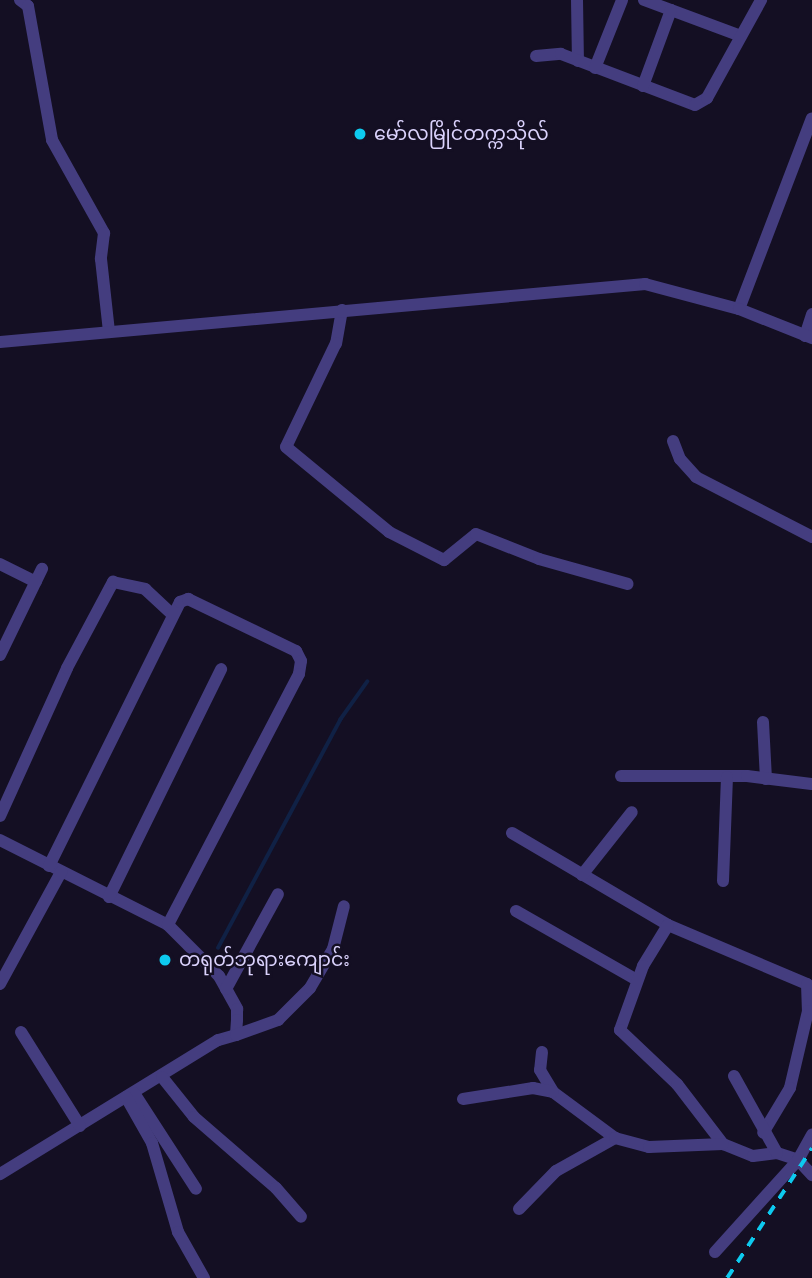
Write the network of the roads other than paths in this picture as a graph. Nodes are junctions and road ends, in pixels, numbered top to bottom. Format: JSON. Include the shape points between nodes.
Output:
{"nodes":[{"id":1,"x":20,"y":0,"type":"edge"},
{"id":2,"x":577,"y":0,"type":"edge"},
{"id":3,"x":622,"y":0,"type":"edge"},
{"id":4,"x":644,"y":0,"type":"edge"},
{"id":5,"x":761,"y":0,"type":"edge"},
{"id":6,"x":671,"y":10,"type":"junction"},
{"id":7,"x":741,"y":36,"type":"junction"},
{"id":8,"x":536,"y":56,"type":"dead end"},
{"id":9,"x":578,"y":61,"type":"junction"},
{"id":10,"x":595,"y":68,"type":"junction"},
{"id":11,"x":643,"y":86,"type":"junction"},
{"id":12,"x":812,"y":118,"type":"edge"},
{"id":13,"x":739,"y":309,"type":"junction"},
{"id":14,"x":342,"y":310,"type":"junction"},
{"id":15,"x":812,"y":314,"type":"edge"},
{"id":16,"x":109,"y":331,"type":"junction"},
{"id":17,"x":809,"y":337,"type":"edge"},
{"id":18,"x":0,"y":342,"type":"edge"},
{"id":19,"x":673,"y":441,"type":"dead end"},
{"id":20,"x":812,"y":537,"type":"edge"},
{"id":21,"x":0,"y":564,"type":"edge"},
{"id":22,"x":42,"y":569,"type":"dead end"},
{"id":23,"x":36,"y":582,"type":"junction"},
{"id":24,"x":628,"y":584,"type":"dead end"},
{"id":25,"x":173,"y":615,"type":"junction"},
{"id":26,"x":1,"y":650,"type":"edge"},
{"id":27,"x":221,"y":669,"type":"dead end"},
{"id":28,"x":763,"y":722,"type":"dead end"},
{"id":29,"x":621,"y":776,"type":"dead end"},
{"id":30,"x":727,"y":777,"type":"junction"},
{"id":31,"x":766,"y":779,"type":"junction"},
{"id":32,"x":812,"y":784,"type":"edge"},
{"id":33,"x":632,"y":811,"type":"dead end"},
{"id":34,"x":0,"y":816,"type":"edge"},
{"id":35,"x":512,"y":833,"type":"dead end"},
{"id":36,"x":0,"y":841,"type":"edge"},
{"id":37,"x":55,"y":869,"type":"junction"},
{"id":38,"x":582,"y":875,"type":"junction"},
{"id":39,"x":723,"y":881,"type":"dead end"},
{"id":40,"x":278,"y":894,"type":"dead end"},
{"id":41,"x":109,"y":897,"type":"junction"},
{"id":42,"x":344,"y":906,"type":"dead end"},
{"id":43,"x":516,"y":911,"type":"dead end"},
{"id":44,"x":168,"y":925,"type":"junction"},
{"id":45,"x":667,"y":925,"type":"junction"},
{"id":46,"x":637,"y":980,"type":"junction"},
{"id":47,"x":0,"y":984,"type":"edge"},
{"id":48,"x":226,"y":989,"type":"junction"},
{"id":49,"x":21,"y":1032,"type":"dead end"},
{"id":50,"x":236,"y":1035,"type":"junction"},
{"id":51,"x":542,"y":1052,"type":"dead end"},
{"id":52,"x":734,"y":1076,"type":"dead end"},
{"id":53,"x":162,"y":1077,"type":"junction"},
{"id":54,"x":553,"y":1091,"type":"junction"},
{"id":55,"x":130,"y":1095,"type":"junction"},
{"id":56,"x":463,"y":1099,"type":"dead end"},
{"id":57,"x":80,"y":1126,"type":"junction"},
{"id":58,"x":764,"y":1133,"type":"junction"},
{"id":59,"x":812,"y":1135,"type":"edge"},
{"id":60,"x":615,"y":1138,"type":"junction"},
{"id":61,"x":723,"y":1144,"type":"junction"},
{"id":62,"x":777,"y":1153,"type":"junction"},
{"id":63,"x":798,"y":1160,"type":"junction"},
{"id":64,"x":0,"y":1174,"type":"edge"},
{"id":65,"x":812,"y":1175,"type":"edge"},
{"id":66,"x":197,"y":1189,"type":"dead end"},
{"id":67,"x":519,"y":1209,"type":"dead end"},
{"id":68,"x":301,"y":1217,"type":"dead end"},
{"id":69,"x":715,"y":1252,"type":"dead end"},
{"id":70,"x":204,"y":1278,"type":"edge"}],
"edges":[{"from":1,"to":16,"type":"street","via":[[28,6],[52,140],[104,233],[101,259]]},
{"from":2,"to":9,"type":"street"},
{"from":3,"to":10,"type":"street"},
{"from":4,"to":6,"type":"street"},
{"from":5,"to":7,"type":"street"},
{"from":6,"to":7,"type":"street"},
{"from":6,"to":11,"type":"street"},
{"from":7,"to":11,"type":"street","via":[[701,103],[689,105]]},
{"from":8,"to":9,"type":"street","via":[[561,54]]},
{"from":9,"to":10,"type":"street"},
{"from":10,"to":11,"type":"street"},
{"from":12,"to":13,"type":"street"},
{"from":13,"to":14,"type":"street","via":[[645,284]]},
{"from":13,"to":17,"type":"street"},
{"from":14,"to":16,"type":"street"},
{"from":14,"to":24,"type":"street","via":[[336,343],[286,447],[389,533],[444,560],[476,534],[539,559]]},
{"from":15,"to":17,"type":"street"},
{"from":16,"to":18,"type":"street"},
{"from":19,"to":20,"type":"street","via":[[680,459],[696,477]]},
{"from":21,"to":23,"type":"street"},
{"from":22,"to":23,"type":"street"},
{"from":23,"to":26,"type":"street"},
{"from":25,"to":34,"type":"street","via":[[145,589],[113,582],[67,668]]},
{"from":25,"to":37,"type":"street"},
{"from":25,"to":44,"type":"street","via":[[180,602],[188,599],[296,651],[301,661],[299,674]]},
{"from":27,"to":41,"type":"street"},
{"from":28,"to":31,"type":"street"},
{"from":29,"to":30,"type":"street"},
{"from":30,"to":31,"type":"street"},
{"from":30,"to":39,"type":"street"},
{"from":31,"to":32,"type":"street"},
{"from":33,"to":38,"type":"street"},
{"from":35,"to":38,"type":"street"},
{"from":36,"to":37,"type":"street"},
{"from":37,"to":41,"type":"street"},
{"from":37,"to":47,"type":"street"},
{"from":38,"to":45,"type":"street"},
{"from":40,"to":48,"type":"street"},
{"from":41,"to":44,"type":"street"},
{"from":42,"to":50,"type":"street","via":[[333,949],[310,988],[278,1020]]},
{"from":43,"to":46,"type":"street"},
{"from":44,"to":48,"type":"street","via":[[197,949]]},
{"from":45,"to":46,"type":"street"},
{"from":45,"to":58,"type":"street","via":[[807,984],[808,1011],[790,1088]]},
{"from":46,"to":61,"type":"street","via":[[620,1030],[677,1084]]},
{"from":48,"to":50,"type":"street","via":[[237,1009]]},
{"from":49,"to":57,"type":"street"},
{"from":50,"to":53,"type":"street","via":[[218,1040]]},
{"from":51,"to":54,"type":"street","via":[[540,1070]]},
{"from":52,"to":58,"type":"street"},
{"from":53,"to":55,"type":"street"},
{"from":53,"to":68,"type":"street","via":[[194,1117],[276,1188]]},
{"from":54,"to":56,"type":"street","via":[[533,1088]]},
{"from":54,"to":60,"type":"street"},
{"from":55,"to":57,"type":"street"},
{"from":55,"to":66,"type":"street"},
{"from":55,"to":70,"type":"street","via":[[152,1143],[178,1232]]},
{"from":57,"to":64,"type":"street"},
{"from":58,"to":62,"type":"street"},
{"from":59,"to":63,"type":"street"},
{"from":60,"to":61,"type":"street","via":[[649,1146]]},
{"from":60,"to":67,"type":"street","via":[[556,1171]]},
{"from":61,"to":62,"type":"street","via":[[753,1156]]},
{"from":62,"to":63,"type":"street"},
{"from":63,"to":65,"type":"street"},
{"from":63,"to":69,"type":"street"}]}
